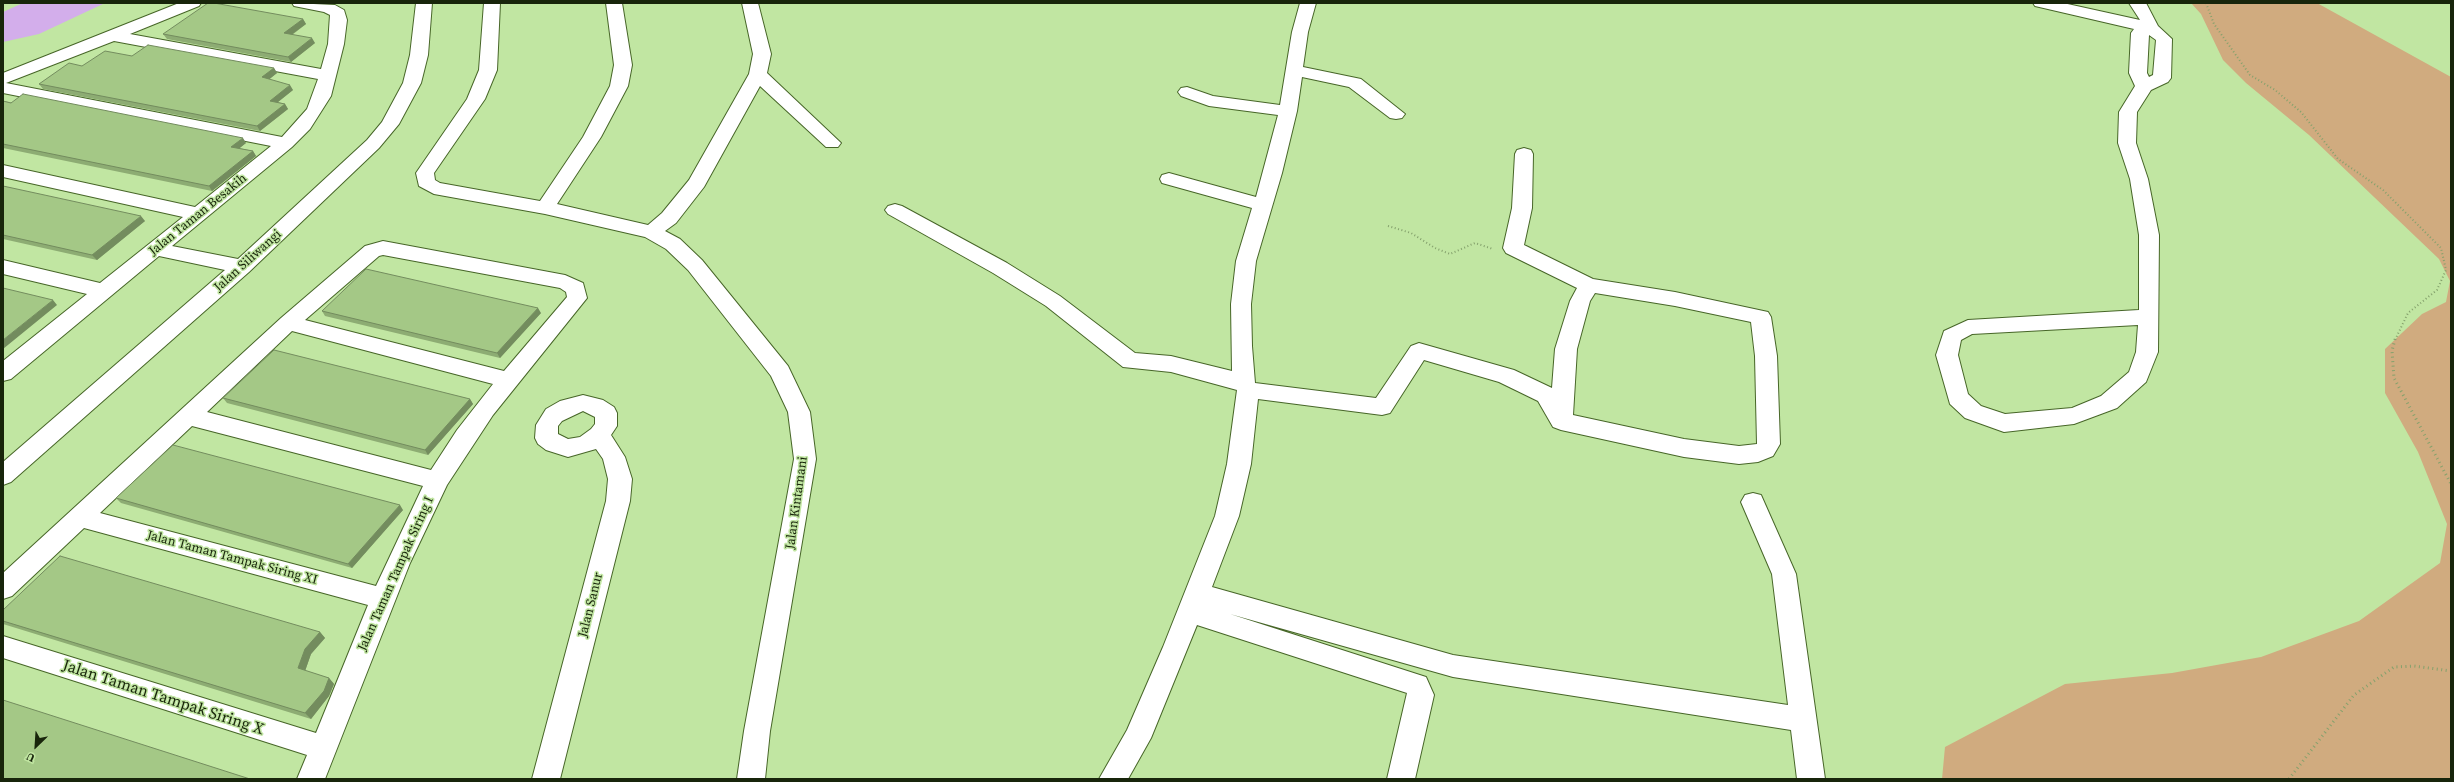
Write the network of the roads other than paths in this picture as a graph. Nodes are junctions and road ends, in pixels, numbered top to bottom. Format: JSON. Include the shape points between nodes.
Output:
{"nodes":[{"id":1,"x":193,"y":3,"type":"edge"},
{"id":2,"x":300,"y":3,"type":"edge"},
{"id":3,"x":424,"y":3,"type":"edge"},
{"id":4,"x":492,"y":3,"type":"edge"},
{"id":5,"x":614,"y":3,"type":"edge"},
{"id":6,"x":750,"y":3,"type":"edge"},
{"id":7,"x":1308,"y":3,"type":"edge"},
{"id":8,"x":2041,"y":3,"type":"edge"},
{"id":9,"x":2137,"y":3,"type":"edge"},
{"id":10,"x":2151,"y":28,"type":"junction"},
{"id":11,"x":114,"y":36,"type":"junction"},
{"id":12,"x":1294,"y":70,"type":"junction"},
{"id":13,"x":758,"y":74,"type":"junction"},
{"id":14,"x":328,"y":76,"type":"junction"},
{"id":15,"x":3,"y":79,"type":"edge"},
{"id":16,"x":2144,"y":86,"type":"junction"},
{"id":17,"x":3,"y":88,"type":"edge"},
{"id":18,"x":1187,"y":92,"type":"dead end"},
{"id":19,"x":1288,"y":111,"type":"junction"},
{"id":20,"x":1396,"y":114,"type":"dead end"},
{"id":21,"x":286,"y":143,"type":"junction"},
{"id":22,"x":832,"y":143,"type":"dead end"},
{"id":23,"x":1524,"y":154,"type":"dead end"},
{"id":24,"x":3,"y":171,"type":"edge"},
{"id":25,"x":1169,"y":179,"type":"dead end"},
{"id":26,"x":1264,"y":205,"type":"junction"},
{"id":27,"x":545,"y":208,"type":"junction"},
{"id":28,"x":895,"y":210,"type":"dead end"},
{"id":29,"x":199,"y":214,"type":"junction"},
{"id":30,"x":651,"y":232,"type":"junction"},
{"id":31,"x":156,"y":249,"type":"junction"},
{"id":32,"x":3,"y":267,"type":"edge"},
{"id":33,"x":242,"y":267,"type":"junction"},
{"id":34,"x":1589,"y":285,"type":"junction"},
{"id":35,"x":104,"y":291,"type":"junction"},
{"id":36,"x":2149,"y":318,"type":"junction"},
{"id":37,"x":288,"y":323,"type":"junction"},
{"id":38,"x":3,"y":373,"type":"edge"},
{"id":39,"x":509,"y":380,"type":"junction"},
{"id":40,"x":1246,"y":386,"type":"junction"},
{"id":41,"x":188,"y":416,"type":"junction"},
{"id":42,"x":1561,"y":421,"type":"junction"},
{"id":43,"x":598,"y":435,"type":"dead end"},
{"id":44,"x":3,"y":476,"type":"edge"},
{"id":45,"x":437,"y":481,"type":"junction"},
{"id":46,"x":1752,"y":502,"type":"dead end"},
{"id":47,"x":80,"y":517,"type":"junction"},
{"id":48,"x":3,"y":589,"type":"edge"},
{"id":49,"x":384,"y":599,"type":"junction"},
{"id":50,"x":1194,"y":603,"type":"junction"},
{"id":51,"x":3,"y":647,"type":"edge"},
{"id":52,"x":1804,"y":720,"type":"junction"},
{"id":53,"x":323,"y":748,"type":"junction"},
{"id":54,"x":311,"y":779,"type":"edge"},
{"id":55,"x":546,"y":779,"type":"edge"},
{"id":56,"x":751,"y":779,"type":"edge"},
{"id":57,"x":1113,"y":779,"type":"edge"},
{"id":58,"x":1401,"y":779,"type":"edge"},
{"id":59,"x":1811,"y":779,"type":"edge"}],
"edges":[{"from":1,"to":11,"type":"street"},
{"from":2,"to":14,"type":"street","name":"Jalan Taman Besakih","via":[[329,8],[338,13],[339,20]]},
{"from":3,"to":33,"type":"street","name":"Jalan Siliwangi","via":[[419,55],[412,83],[390,124],[346,171]]},
{"from":4,"to":27,"type":"street","name":"Jalan Kintamani","via":[[488,70],[476,99],[425,174],[426,182],[434,188]]},
{"from":5,"to":27,"type":"street","via":[[624,65],[619,86],[592,137]]},
{"from":6,"to":13,"type":"street","via":[[762,54]]},
{"from":7,"to":12,"type":"street"},
{"from":8,"to":10,"type":"street"},
{"from":9,"to":10,"type":"street","via":[[2143,9]]},
{"from":10,"to":16,"type":"street","via":[[2139,33],[2138,73]]},
{"from":10,"to":16,"type":"street","via":[[2164,39],[2162,78]]},
{"from":11,"to":14,"type":"street"},
{"from":11,"to":15,"type":"street"},
{"from":12,"to":19,"type":"street"},
{"from":12,"to":20,"type":"street","via":[[1355,83]]},
{"from":13,"to":22,"type":"street"},
{"from":13,"to":30,"type":"street","via":[[698,183],[669,218]]},
{"from":14,"to":21,"type":"street","name":"Jalan Taman Besakih","via":[[315,110]]},
{"from":16,"to":36,"type":"street","via":[[2128,112],[2126,143],[2139,179],[2149,235]]},
{"from":17,"to":21,"type":"street"},
{"from":18,"to":19,"type":"street","via":[[1209,101]]},
{"from":19,"to":26,"type":"street"},
{"from":21,"to":29,"type":"street","name":"Jalan Taman Besakih"},
{"from":23,"to":34,"type":"street","via":[[1522,208],[1513,248]]},
{"from":24,"to":29,"type":"street"},
{"from":25,"to":26,"type":"street"},
{"from":26,"to":40,"type":"street","via":[[1246,261],[1242,286],[1241,346]]},
{"from":27,"to":30,"type":"street","name":"Jalan Kintamani"},
{"from":28,"to":40,"type":"street","via":[[1000,268],[1053,301],[1131,361],[1171,364]]},
{"from":29,"to":31,"type":"street","name":"Jalan Taman Besakih"},
{"from":30,"to":56,"type":"street","name":"Jalan Kintamani","via":[[673,244],[695,265],[780,372],[799,412],[805,459],[757,731]]},
{"from":31,"to":33,"type":"street"},
{"from":31,"to":35,"type":"street","name":"Jalan Taman Besakih"},
{"from":32,"to":35,"type":"street"},
{"from":33,"to":44,"type":"street","name":"Jalan Siliwangi"},
{"from":34,"to":42,"type":"street","via":[[1580,301],[1566,349]]},
{"from":34,"to":42,"type":"street","via":[[1761,317],[1766,356],[1769,444],[1766,450],[1758,453],[1739,455],[1684,448]]},
{"from":35,"to":38,"type":"street","name":"Jalan Taman Besakih"},
{"from":36,"to":36,"type":"street","via":[[2147,352],[2138,376],[2109,402],[2074,416],[2004,423],[1973,412],[1958,398],[1947,355],[1951,336],[1968,327]]},
{"from":37,"to":39,"type":"street"},
{"from":37,"to":39,"type":"street","name":"Jalan Taman Tampak Siring I","via":[[361,258],[383,248],[565,282],[576,288],[577,298]]},
{"from":37,"to":41,"type":"street"},
{"from":39,"to":45,"type":"street","name":"Jalan Taman Tampak Siring I","via":[[465,436]]},
{"from":40,"to":42,"type":"street","via":[[1382,407],[1419,350],[1506,376],[1546,395]]},
{"from":40,"to":50,"type":"street","via":[[1239,464],[1228,516]]},
{"from":41,"to":45,"type":"street"},
{"from":41,"to":47,"type":"street"},
{"from":43,"to":55,"type":"street","name":"Jalan Sanur","via":[[614,457],[620,478],[618,501]]},
{"from":45,"to":49,"type":"street","name":"Jalan Taman Tampak Siring I"},
{"from":46,"to":52,"type":"street","via":[[1784,574]]},
{"from":47,"to":48,"type":"street"},
{"from":47,"to":49,"type":"street","name":"Jalan Taman Tampak Siring XI"},
{"from":49,"to":53,"type":"street","name":"Jalan Taman Tampak Siring I"},
{"from":50,"to":52,"type":"street","via":[[1453,666]]},
{"from":50,"to":57,"type":"street","via":[[1137,738]]},
{"from":50,"to":58,"type":"street","via":[[1417,685],[1421,695]]},
{"from":51,"to":53,"type":"street","name":"Jalan Taman Tampak Siring X"},
{"from":52,"to":59,"type":"street"},
{"from":53,"to":54,"type":"street","name":"Jalan Taman Tampak Siring I"}]}
